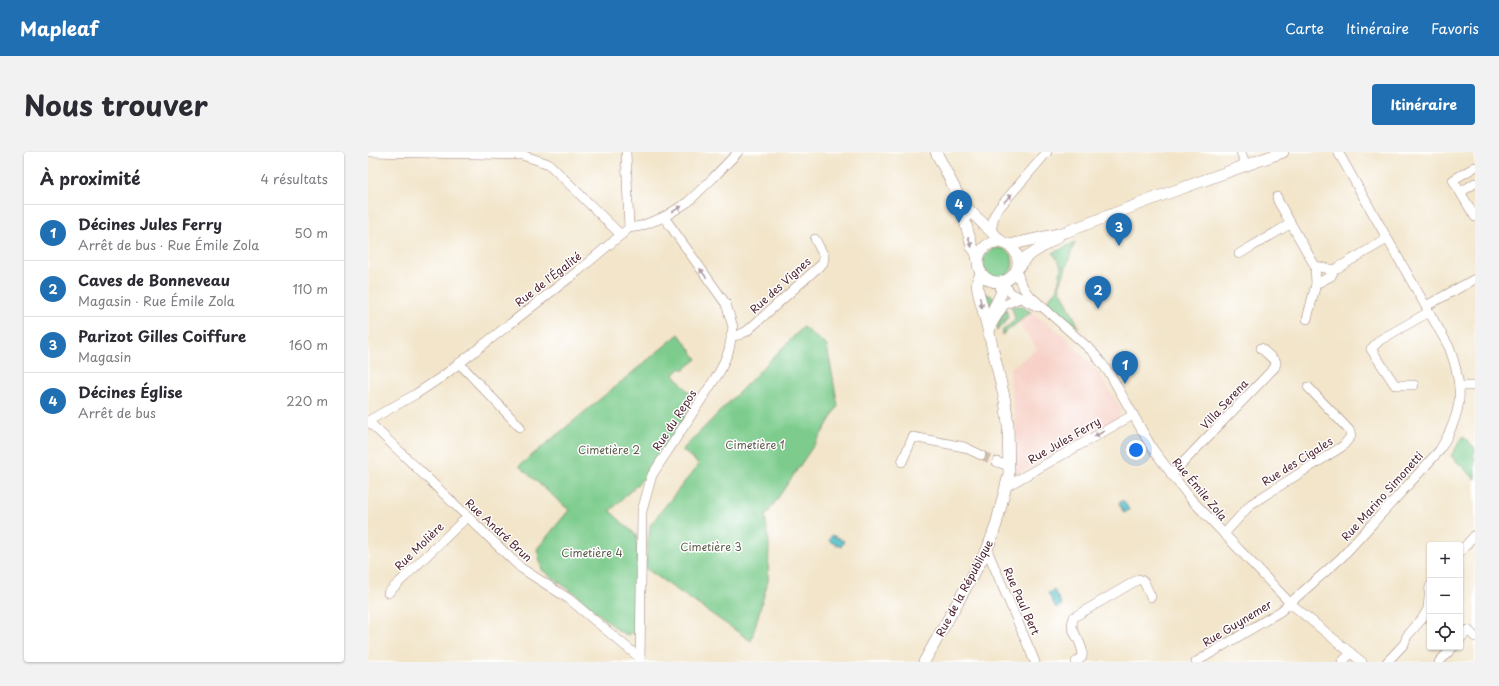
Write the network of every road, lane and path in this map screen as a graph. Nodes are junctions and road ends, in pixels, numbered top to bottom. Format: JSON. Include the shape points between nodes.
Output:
{"nodes":[{"id":1,"x":368,"y":152,"type":"edge"},
{"id":2,"x":626,"y":152,"type":"edge"},
{"id":3,"x":738,"y":152,"type":"edge"},
{"id":4,"x":936,"y":152,"type":"edge"},
{"id":5,"x":1047,"y":152,"type":"edge"},
{"id":6,"x":1241,"y":152,"type":"edge"},
{"id":7,"x":1283,"y":152,"type":"edge"},
{"id":8,"x":1338,"y":152,"type":"edge"},
{"id":9,"x":1246,"y":166,"type":"junction"},
{"id":10,"x":1475,"y":167,"type":"edge"},
{"id":11,"x":1475,"y":183,"type":"edge"},
{"id":12,"x":1460,"y":192,"type":"junction"},
{"id":13,"x":958,"y":195,"type":"junction"},
{"id":14,"x":1277,"y":196,"type":"dead end"},
{"id":15,"x":1475,"y":217,"type":"edge"},
{"id":16,"x":664,"y":218,"type":"junction"},
{"id":17,"x":1290,"y":224,"type":"junction"},
{"id":18,"x":628,"y":228,"type":"junction"},
{"id":19,"x":991,"y":232,"type":"junction"},
{"id":20,"x":1066,"y":232,"type":"junction"},
{"id":21,"x":621,"y":235,"type":"junction"},
{"id":22,"x":815,"y":239,"type":"dead end"},
{"id":23,"x":1387,"y":239,"type":"junction"},
{"id":24,"x":1006,"y":244,"type":"junction"},
{"id":25,"x":1239,"y":254,"type":"dead end"},
{"id":26,"x":978,"y":261,"type":"junction"},
{"id":27,"x":1315,"y":266,"type":"junction"},
{"id":28,"x":1018,"y":269,"type":"junction"},
{"id":29,"x":1334,"y":270,"type":"junction"},
{"id":30,"x":981,"y":273,"type":"junction"},
{"id":31,"x":1475,"y":279,"type":"edge"},
{"id":32,"x":1002,"y":282,"type":"junction"},
{"id":33,"x":1316,"y":284,"type":"junction"},
{"id":34,"x":1020,"y":298,"type":"junction"},
{"id":35,"x":1427,"y":309,"type":"junction"},
{"id":36,"x":1046,"y":311,"type":"junction"},
{"id":37,"x":1307,"y":319,"type":"dead end"},
{"id":38,"x":990,"y":330,"type":"junction"},
{"id":39,"x":731,"y":336,"type":"junction"},
{"id":40,"x":1261,"y":348,"type":"dead end"},
{"id":41,"x":459,"y":363,"type":"junction"},
{"id":42,"x":1414,"y":385,"type":"dead end"},
{"id":43,"x":1459,"y":386,"type":"junction"},
{"id":44,"x":1475,"y":386,"type":"edge"},
{"id":45,"x":1308,"y":387,"type":"dead end"},
{"id":46,"x":1133,"y":415,"type":"junction"},
{"id":47,"x":368,"y":421,"type":"edge"},
{"id":48,"x":520,"y":427,"type":"dead end"},
{"id":49,"x":981,"y":455,"type":"tunnel mouth"},
{"id":50,"x":902,"y":462,"type":"dead end"},
{"id":51,"x":997,"y":462,"type":"tunnel mouth"},
{"id":52,"x":1009,"y":466,"type":"junction"},
{"id":53,"x":1171,"y":475,"type":"junction"},
{"id":54,"x":1007,"y":486,"type":"junction"},
{"id":55,"x":467,"y":517,"type":"junction"},
{"id":56,"x":1224,"y":534,"type":"junction"},
{"id":57,"x":1475,"y":535,"type":"edge"},
{"id":58,"x":1463,"y":549,"type":"edge"},
{"id":59,"x":987,"y":550,"type":"junction"},
{"id":60,"x":388,"y":592,"type":"dead end"},
{"id":61,"x":1151,"y":597,"type":"dead end"},
{"id":62,"x":1290,"y":603,"type":"junction"},
{"id":63,"x":1427,"y":611,"type":"edge"},
{"id":64,"x":1463,"y":636,"type":"edge"},
{"id":65,"x":1475,"y":637,"type":"edge"},
{"id":66,"x":1450,"y":650,"type":"edge"},
{"id":67,"x":1351,"y":653,"type":"junction"},
{"id":68,"x":641,"y":661,"type":"edge"},
{"id":69,"x":924,"y":662,"type":"edge"},
{"id":70,"x":1035,"y":662,"type":"edge"},
{"id":71,"x":1076,"y":662,"type":"edge"},
{"id":72,"x":1196,"y":662,"type":"edge"},
{"id":73,"x":1342,"y":662,"type":"edge"},
{"id":74,"x":1362,"y":662,"type":"edge"},
{"id":75,"x":1387,"y":662,"type":"edge"},
{"id":76,"x":1439,"y":662,"type":"edge"}],
"edges":[{"from":1,"to":21,"type":"street","via":[[522,155],[549,164]]},
{"from":2,"to":18,"type":"street"},
{"from":16,"to":3,"type":"street","one_way":true,"via":[[688,202]]},
{"from":4,"to":13,"type":"street"},
{"from":19,"to":5,"type":"street","one_way":true,"via":[[994,216],[999,208]]},
{"from":6,"to":9,"type":"street"},
{"from":7,"to":9,"type":"street"},
{"from":8,"to":23,"type":"street","name":"Rue Marino Simonetti"},
{"from":9,"to":20,"type":"street"},
{"from":10,"to":12,"type":"street","via":[[1454,180]]},
{"from":11,"to":12,"type":"street"},
{"from":12,"to":15,"type":"street"},
{"from":13,"to":19,"type":"street"},
{"from":13,"to":26,"type":"street","one_way":true},
{"from":14,"to":17,"type":"street"},
{"from":16,"to":18,"type":"street"},
{"from":39,"to":16,"type":"street","name":"Rue du Repos","one_way":true,"via":[[733,328],[726,304]]},
{"from":17,"to":25,"type":"street"},
{"from":17,"to":27,"type":"street"},
{"from":18,"to":21,"type":"street","name":"Rue de l'Égalité"},
{"from":19,"to":24,"type":"street"},
{"from":20,"to":24,"type":"street"},
{"from":20,"to":28,"type":"street","via":[[1026,257]]},
{"from":21,"to":41,"type":"street","name":"Rue de l'Égalité"},
{"from":22,"to":39,"type":"street","name":"Rue des Vignes","via":[[824,256],[823,262],[746,331]]},
{"from":23,"to":29,"type":"street"},
{"from":23,"to":35,"type":"street","name":"Rue Marino Simonetti"},
{"from":24,"to":26,"type":"street","via":[[997,242],[986,246]]},
{"from":24,"to":28,"type":"street","via":[[1017,254]]},
{"from":26,"to":30,"type":"street"},
{"from":27,"to":29,"type":"street"},
{"from":27,"to":33,"type":"street"},
{"from":28,"to":32,"type":"street","via":[[1008,280]]},
{"from":28,"to":36,"type":"street","name":"Rue Émile Zola","via":[[1024,289]]},
{"from":29,"to":33,"type":"street","via":[[1331,276]]},
{"from":30,"to":32,"type":"street","via":[[990,281]]},
{"from":30,"to":38,"type":"street","name":"Rue de la République","one_way":true,"via":[[977,284],[983,315]]},
{"from":31,"to":35,"type":"street"},
{"from":32,"to":34,"type":"street","name":"Rue Émile Zola","via":[[1011,293]]},
{"from":32,"to":38,"type":"street","name":"Rue de la République","via":[[1001,294],[991,314]]},
{"from":33,"to":37,"type":"street"},
{"from":34,"to":36,"type":"street","name":"Rue Émile Zola"},
{"from":34,"to":38,"type":"street","via":[[1004,305]]},
{"from":35,"to":42,"type":"street","via":[[1380,340],[1371,349],[1396,385]]},
{"from":35,"to":43,"type":"street","name":"Rue Marino Simonetti","via":[[1449,347],[1456,366]]},
{"from":36,"to":46,"type":"street","name":"Rue Émile Zola","via":[[1094,352],[1110,374]]},
{"from":38,"to":52,"type":"street","name":"Rue de la République","via":[[1005,401]]},
{"from":39,"to":68,"type":"street","name":"Rue du Repos","via":[[729,350],[720,371],[652,475],[642,511]]},
{"from":40,"to":53,"type":"street","name":"Villa Serena","via":[[1276,362],[1275,367]]},
{"from":41,"to":47,"type":"street","name":"Rue de l'Égalité","via":[[416,394]]},
{"from":41,"to":48,"type":"street"},
{"from":43,"to":44,"type":"street"},
{"from":43,"to":62,"type":"street","name":"Rue Marino Simonetti","via":[[1457,416],[1439,451],[1341,558]]},
{"from":45,"to":56,"type":"street","name":"Rue des Cigales","via":[[1349,430],[1351,436],[1348,442],[1251,504]]},
{"from":46,"to":53,"type":"street","name":"Rue Émile Zola"},
{"from":46,"to":54,"type":"street","name":"Rue Jules Ferry","one_way":true},
{"from":47,"to":55,"type":"street","name":"Rue André Brun"},
{"from":49,"to":50,"type":"street","via":[[964,447],[913,437]]},
{"from":51,"to":52,"type":"street"},
{"from":52,"to":54,"type":"street","name":"Rue de la République"},
{"from":53,"to":56,"type":"street","name":"Rue Émile Zola"},
{"from":54,"to":59,"type":"street","name":"Rue de la République"},
{"from":55,"to":60,"type":"street","name":"Rue Molière"},
{"from":55,"to":68,"type":"street","name":"Rue André Brun","via":[[521,568],[569,599]]},
{"from":56,"to":62,"type":"street","name":"Rue Émile Zola"},
{"from":57,"to":58,"type":"street"},
{"from":59,"to":69,"type":"street","name":"Rue de la République"},
{"from":59,"to":70,"type":"street","name":"Rue Paul Bert"},
{"from":61,"to":71,"type":"street","via":[[1144,582],[1139,579],[1074,617],[1072,625],[1083,650],[1082,657]]},
{"from":62,"to":67,"type":"street","name":"Rue Émile Zola"},
{"from":62,"to":72,"type":"street","name":"Rue Guynemer"},
{"from":63,"to":75,"type":"street","via":[[1407,636],[1404,644]]},
{"from":64,"to":65,"type":"street","via":[[1468,630]]},
{"from":66,"to":76,"type":"street"},
{"from":67,"to":73,"type":"street"},
{"from":67,"to":74,"type":"street","name":"Rue Émile Zola"}]}
